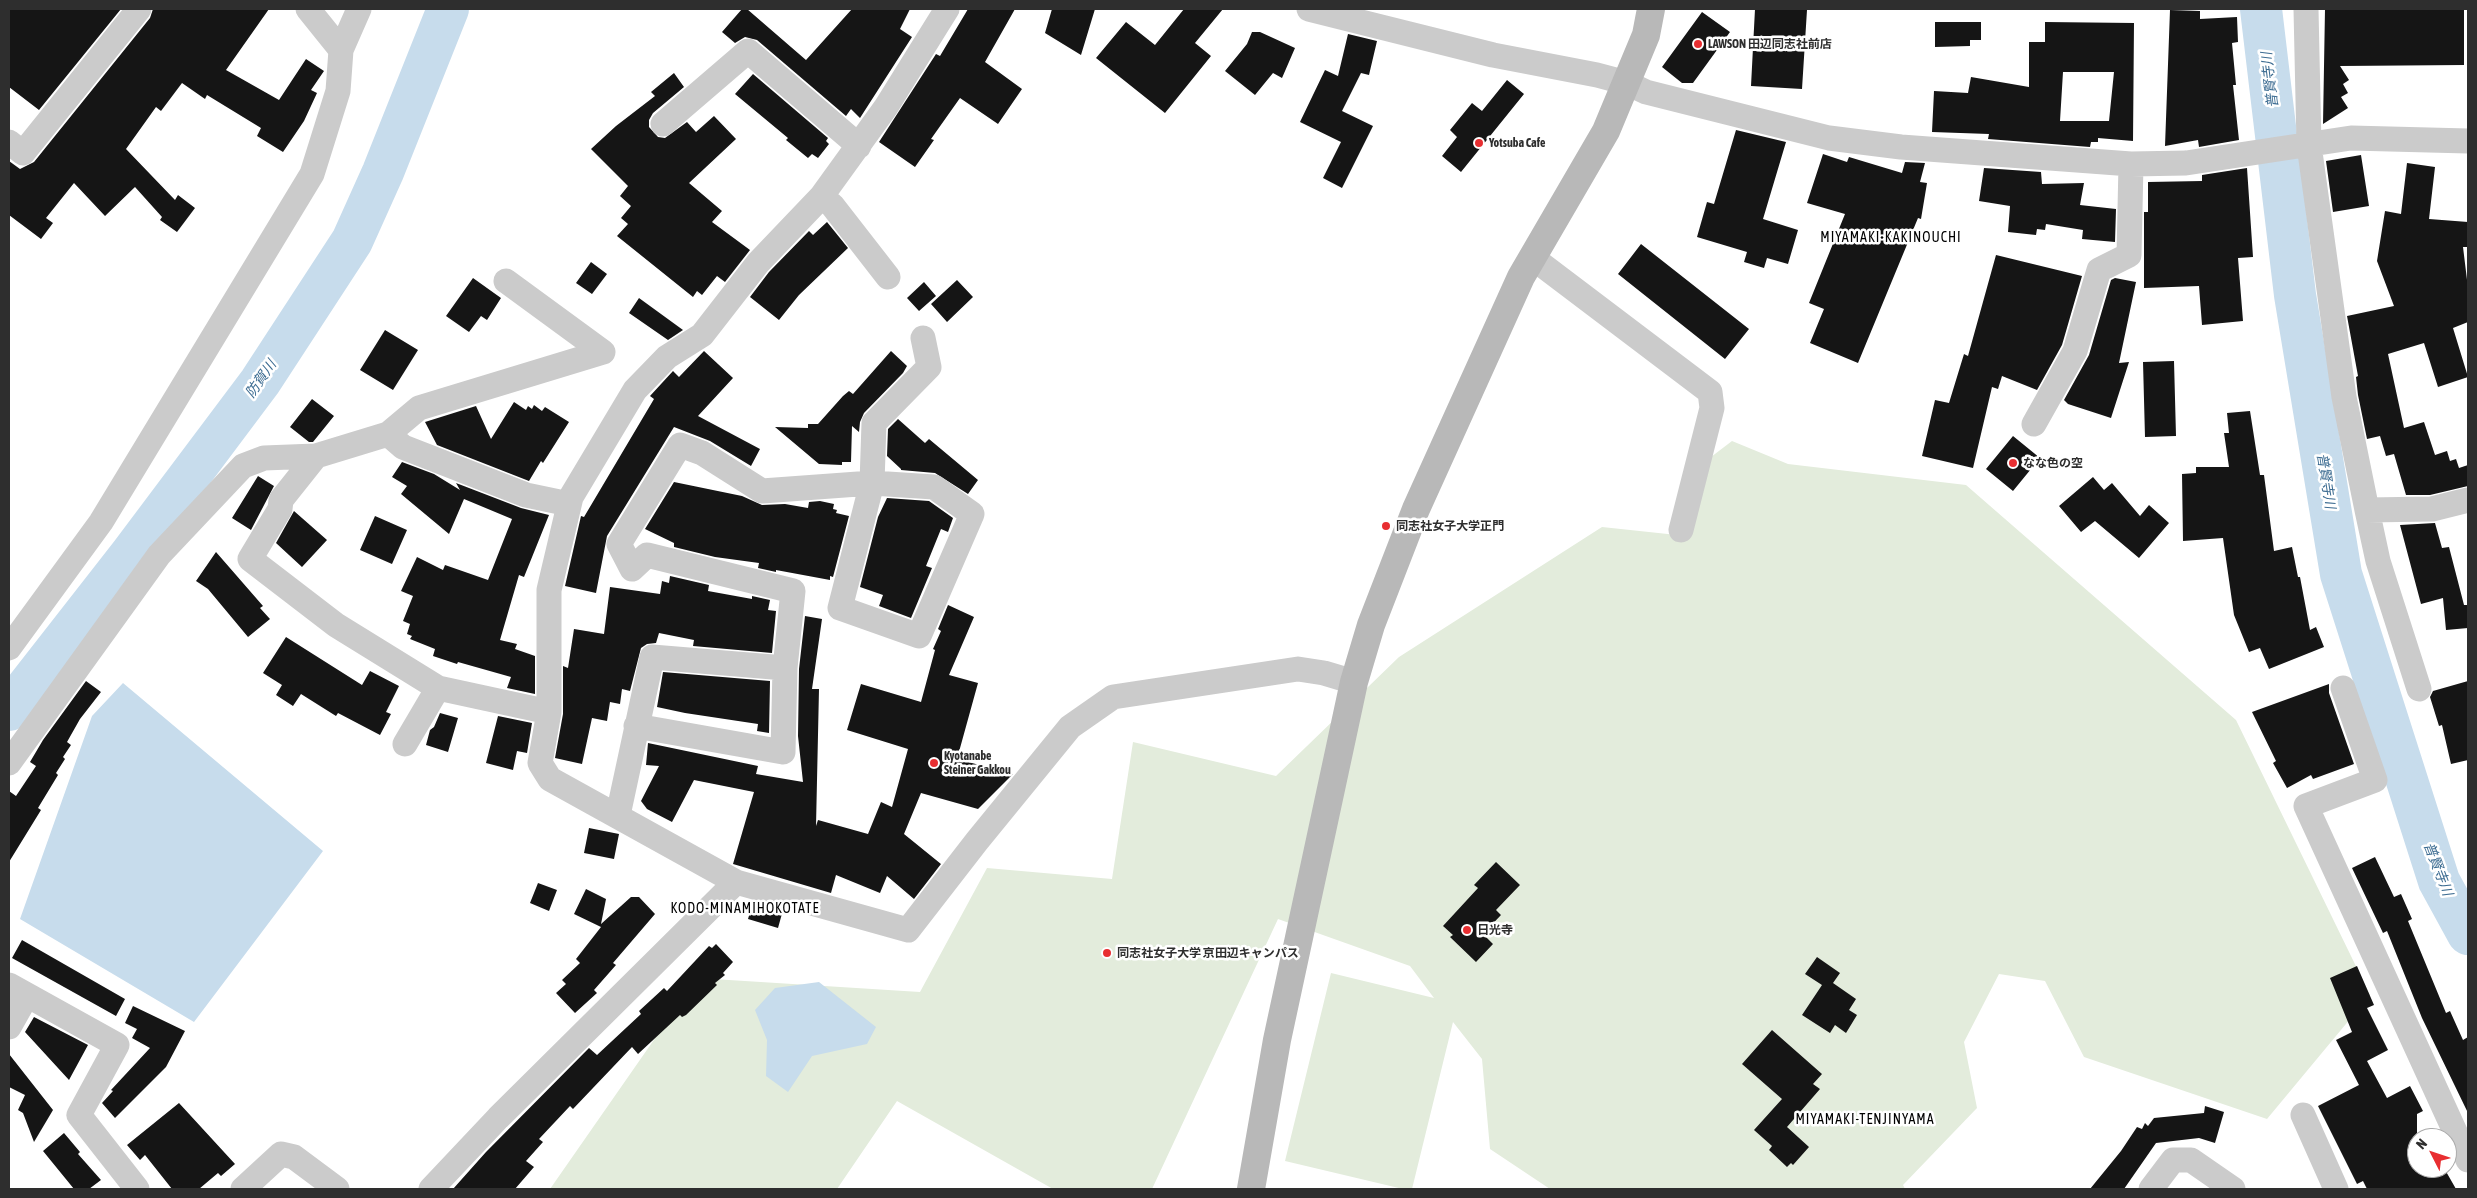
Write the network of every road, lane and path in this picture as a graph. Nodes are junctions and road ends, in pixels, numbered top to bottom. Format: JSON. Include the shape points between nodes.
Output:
{"nodes":[{"id":1,"x":138,"y":9,"type":"edge"},
{"id":2,"x":308,"y":9,"type":"edge"},
{"id":3,"x":359,"y":9,"type":"edge"},
{"id":4,"x":947,"y":9,"type":"edge"},
{"id":5,"x":1309,"y":9,"type":"edge"},
{"id":6,"x":1651,"y":9,"type":"edge"},
{"id":7,"x":2306,"y":9,"type":"edge"},
{"id":8,"x":341,"y":50,"type":"junction"},
{"id":9,"x":1627,"y":84,"type":"junction"},
{"id":10,"x":664,"y":124,"type":"dead end"},
{"id":11,"x":2468,"y":141,"type":"edge"},
{"id":12,"x":9,"y":142,"type":"edge"},
{"id":13,"x":2306,"y":145,"type":"junction"},
{"id":14,"x":859,"y":146,"type":"junction"},
{"id":15,"x":2131,"y":164,"type":"junction"},
{"id":16,"x":821,"y":197,"type":"junction"},
{"id":17,"x":1532,"y":258,"type":"junction"},
{"id":18,"x":888,"y":278,"type":"dead end"},
{"id":19,"x":506,"y":281,"type":"dead end"},
{"id":20,"x":923,"y":338,"type":"dead end"},
{"id":21,"x":2034,"y":424,"type":"dead end"},
{"id":22,"x":388,"y":434,"type":"junction"},
{"id":23,"x":316,"y":456,"type":"junction"},
{"id":24,"x":872,"y":483,"type":"junction"},
{"id":25,"x":2468,"y":500,"type":"edge"},
{"id":26,"x":570,"y":504,"type":"junction"},
{"id":27,"x":2367,"y":510,"type":"junction"},
{"id":28,"x":1681,"y":530,"type":"dead end"},
{"id":29,"x":9,"y":648,"type":"edge"},
{"id":30,"x":786,"y":668,"type":"junction"},
{"id":31,"x":1354,"y":682,"type":"junction"},
{"id":32,"x":438,"y":688,"type":"junction"},
{"id":33,"x":2343,"y":688,"type":"dead end"},
{"id":34,"x":2419,"y":689,"type":"dead end"},
{"id":35,"x":549,"y":712,"type":"junction"},
{"id":36,"x":636,"y":726,"type":"junction"},
{"id":37,"x":405,"y":744,"type":"dead end"},
{"id":38,"x":9,"y":763,"type":"edge"},
{"id":39,"x":618,"y":815,"type":"junction"},
{"id":40,"x":736,"y":882,"type":"junction"},
{"id":41,"x":18,"y":990,"type":"edge"},
{"id":42,"x":9,"y":1028,"type":"edge"},
{"id":43,"x":2303,"y":1116,"type":"dead end"},
{"id":44,"x":2468,"y":1160,"type":"edge"},
{"id":45,"x":138,"y":1189,"type":"edge"},
{"id":46,"x":243,"y":1189,"type":"edge"},
{"id":47,"x":337,"y":1189,"type":"edge"},
{"id":48,"x":432,"y":1189,"type":"edge"},
{"id":49,"x":1250,"y":1189,"type":"edge"},
{"id":50,"x":2151,"y":1189,"type":"edge"},
{"id":51,"x":2234,"y":1189,"type":"edge"},
{"id":52,"x":2336,"y":1189,"type":"edge"}],
"edges":[{"from":1,"to":12,"type":"street","via":[[24,153]]},
{"from":2,"to":8,"type":"street"},
{"from":3,"to":8,"type":"street"},
{"from":4,"to":14,"type":"street"},
{"from":5,"to":9,"type":"street","via":[[1493,55]]},
{"from":6,"to":9,"type":"street","via":[[1646,35]]},
{"from":7,"to":13,"type":"street"},
{"from":8,"to":29,"type":"street","via":[[338,91],[312,174],[102,522]]},
{"from":9,"to":15,"type":"street","via":[[1646,92],[1829,138],[1901,148]]},
{"from":9,"to":17,"type":"street","via":[[1606,131]]},
{"from":10,"to":14,"type":"street","via":[[748,51]]},
{"from":11,"to":13,"type":"street","via":[[2351,138]]},
{"from":13,"to":15,"type":"street","via":[[2186,163]]},
{"from":13,"to":27,"type":"street","via":[[2344,397]]},
{"from":14,"to":16,"type":"street"},
{"from":15,"to":21,"type":"street","via":[[2129,255],[2099,270],[2075,351]]},
{"from":16,"to":18,"type":"street","via":[[832,206]]},
{"from":16,"to":26,"type":"street","via":[[758,263],[702,335],[667,357],[635,390],[571,497]]},
{"from":17,"to":28,"type":"street","via":[[1710,392],[1712,408]]},
{"from":17,"to":31,"type":"street","via":[[1416,509],[1371,625]]},
{"from":19,"to":22,"type":"street","via":[[603,352],[419,408]]},
{"from":20,"to":24,"type":"street","via":[[929,367],[874,423]]},
{"from":22,"to":23,"type":"street"},
{"from":22,"to":26,"type":"street","via":[[404,447],[526,495]]},
{"from":23,"to":32,"type":"street","via":[[281,500],[280,509],[250,559],[336,625]]},
{"from":23,"to":38,"type":"street","via":[[264,458],[243,466],[159,555]]},
{"from":24,"to":24,"type":"street","via":[[934,487],[972,514],[919,636],[840,608]]},
{"from":24,"to":30,"type":"street","via":[[762,491],[702,453],[680,445],[619,544],[632,569],[647,555],[793,591]]},
{"from":25,"to":27,"type":"street","via":[[2432,509]]},
{"from":26,"to":35,"type":"street","via":[[549,590]]},
{"from":27,"to":34,"type":"street","via":[[2378,561]]},
{"from":30,"to":36,"type":"street","via":[[652,656]]},
{"from":30,"to":36,"type":"street","via":[[783,752]]},
{"from":31,"to":40,"type":"street","via":[[1324,673],[1298,670],[1114,698],[1070,726],[976,840],[908,930]]},
{"from":31,"to":49,"type":"street","via":[[1277,1040]]},
{"from":32,"to":35,"type":"street"},
{"from":32,"to":37,"type":"street"},
{"from":33,"to":44,"type":"street","via":[[2375,780],[2306,806]]},
{"from":35,"to":39,"type":"street","via":[[540,764],[550,779]]},
{"from":36,"to":39,"type":"street"},
{"from":39,"to":40,"type":"street"},
{"from":40,"to":48,"type":"street","via":[[498,1118]]},
{"from":41,"to":42,"type":"street"},
{"from":41,"to":45,"type":"street","via":[[117,1045],[79,1115]]},
{"from":43,"to":52,"type":"street"},
{"from":46,"to":47,"type":"street","via":[[281,1154],[294,1157]]},
{"from":50,"to":51,"type":"street","via":[[2173,1160],[2191,1160]]}]}
